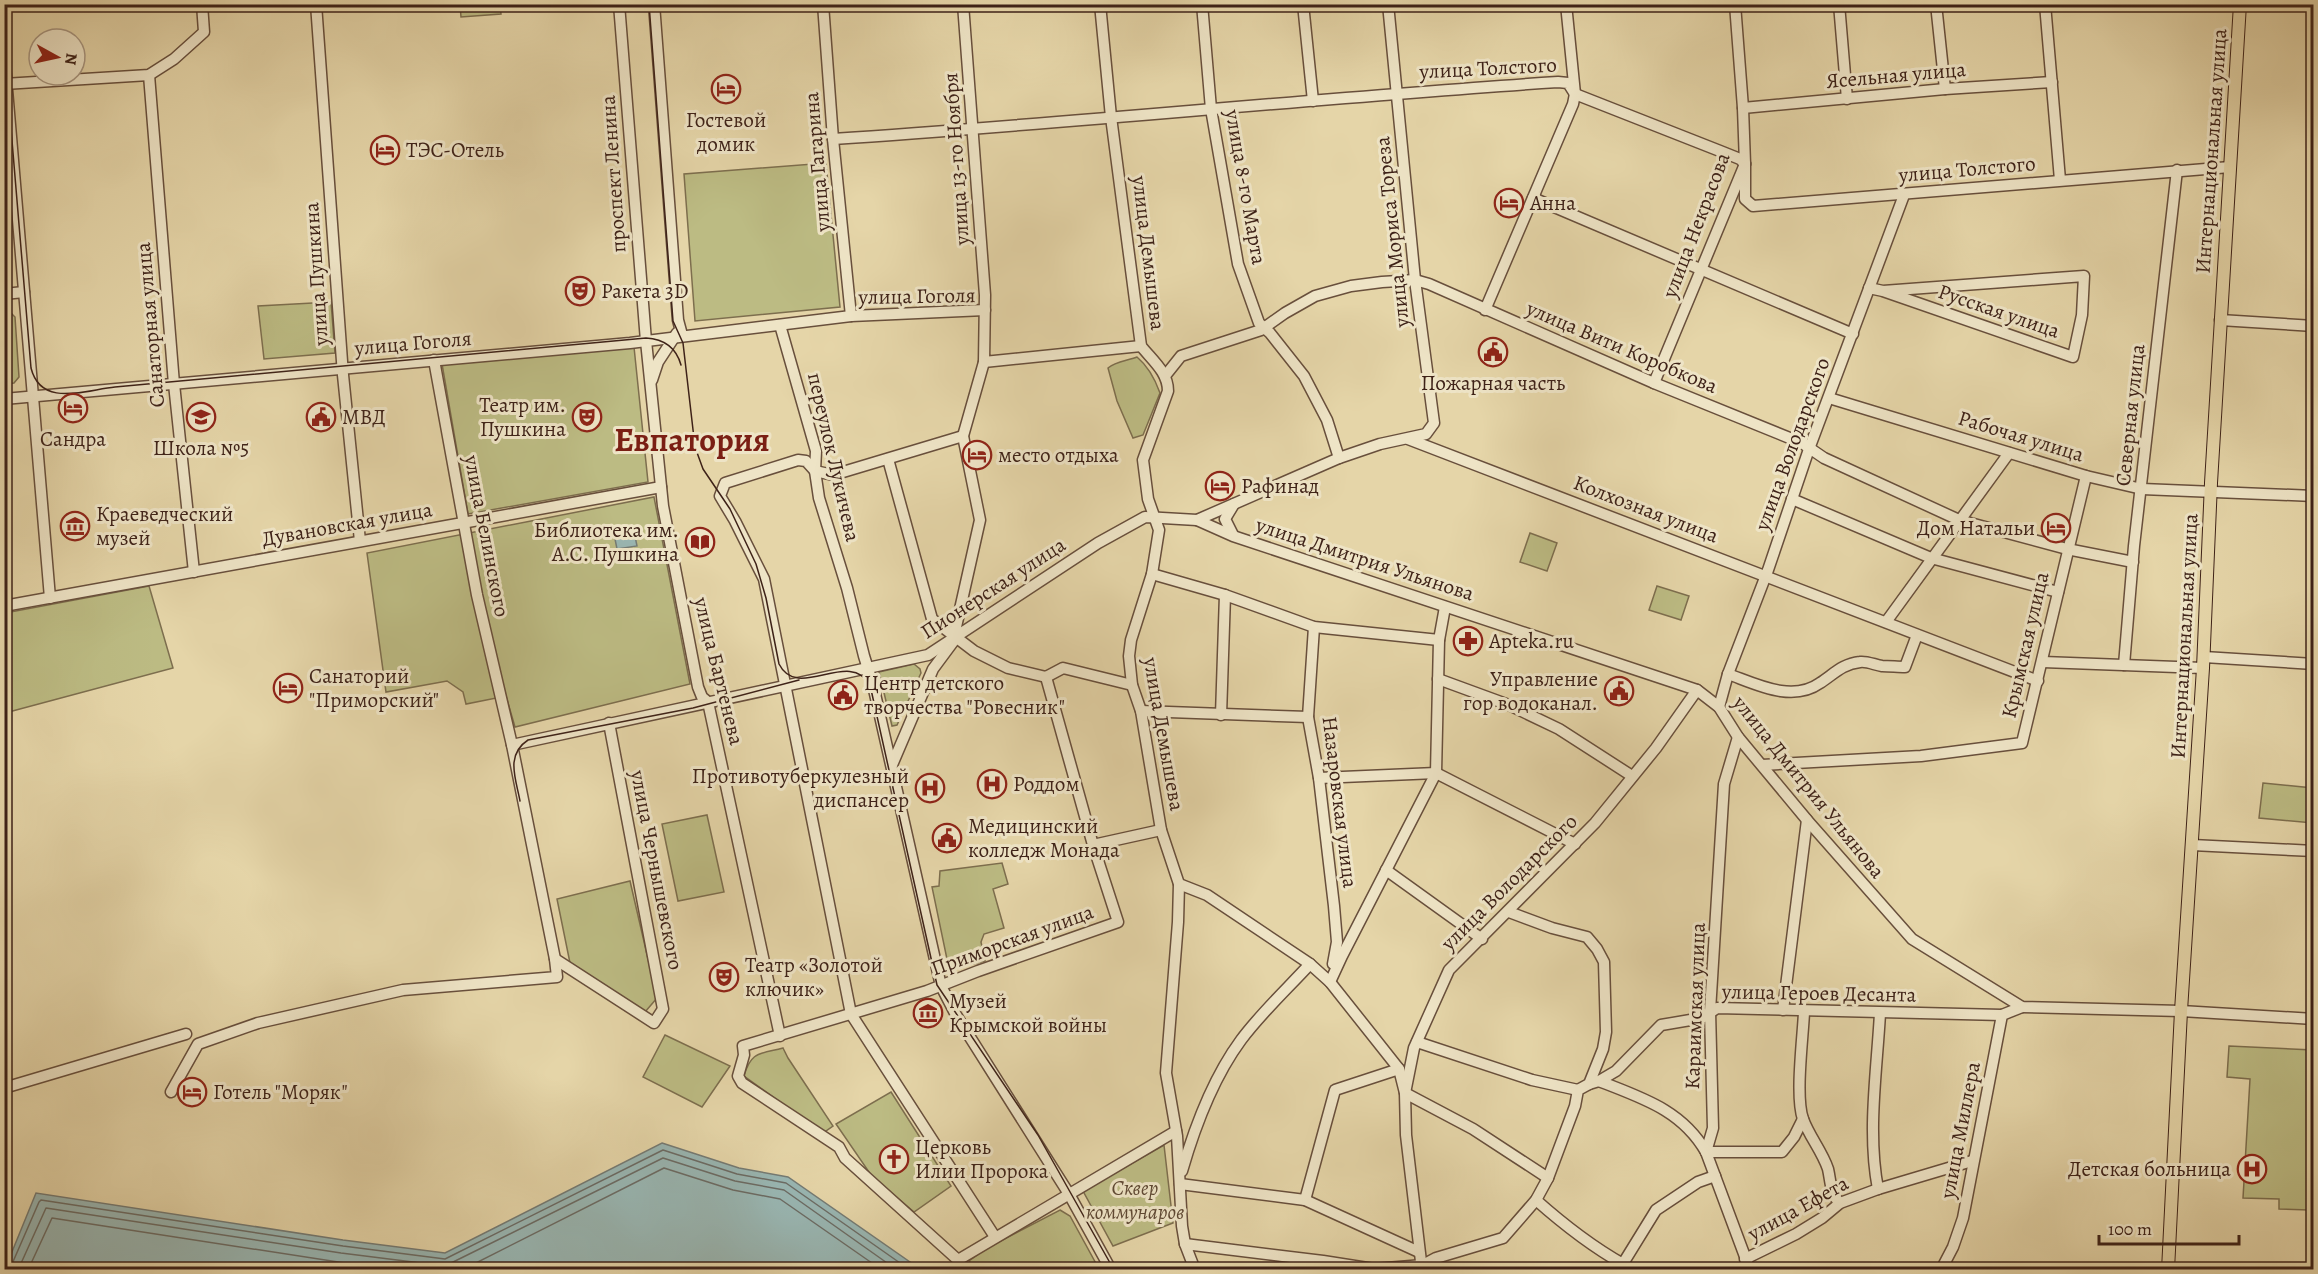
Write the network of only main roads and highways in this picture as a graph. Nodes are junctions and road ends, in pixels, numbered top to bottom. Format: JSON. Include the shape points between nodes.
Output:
{"nodes":[{"id":1,"x":2240,"y":4,"type":"edge"},
{"id":2,"x":2168,"y":1269,"type":"edge"}],
"edges":[{"from":1,"to":2,"type":"main road","name":"Интернациональная улица"}]}
